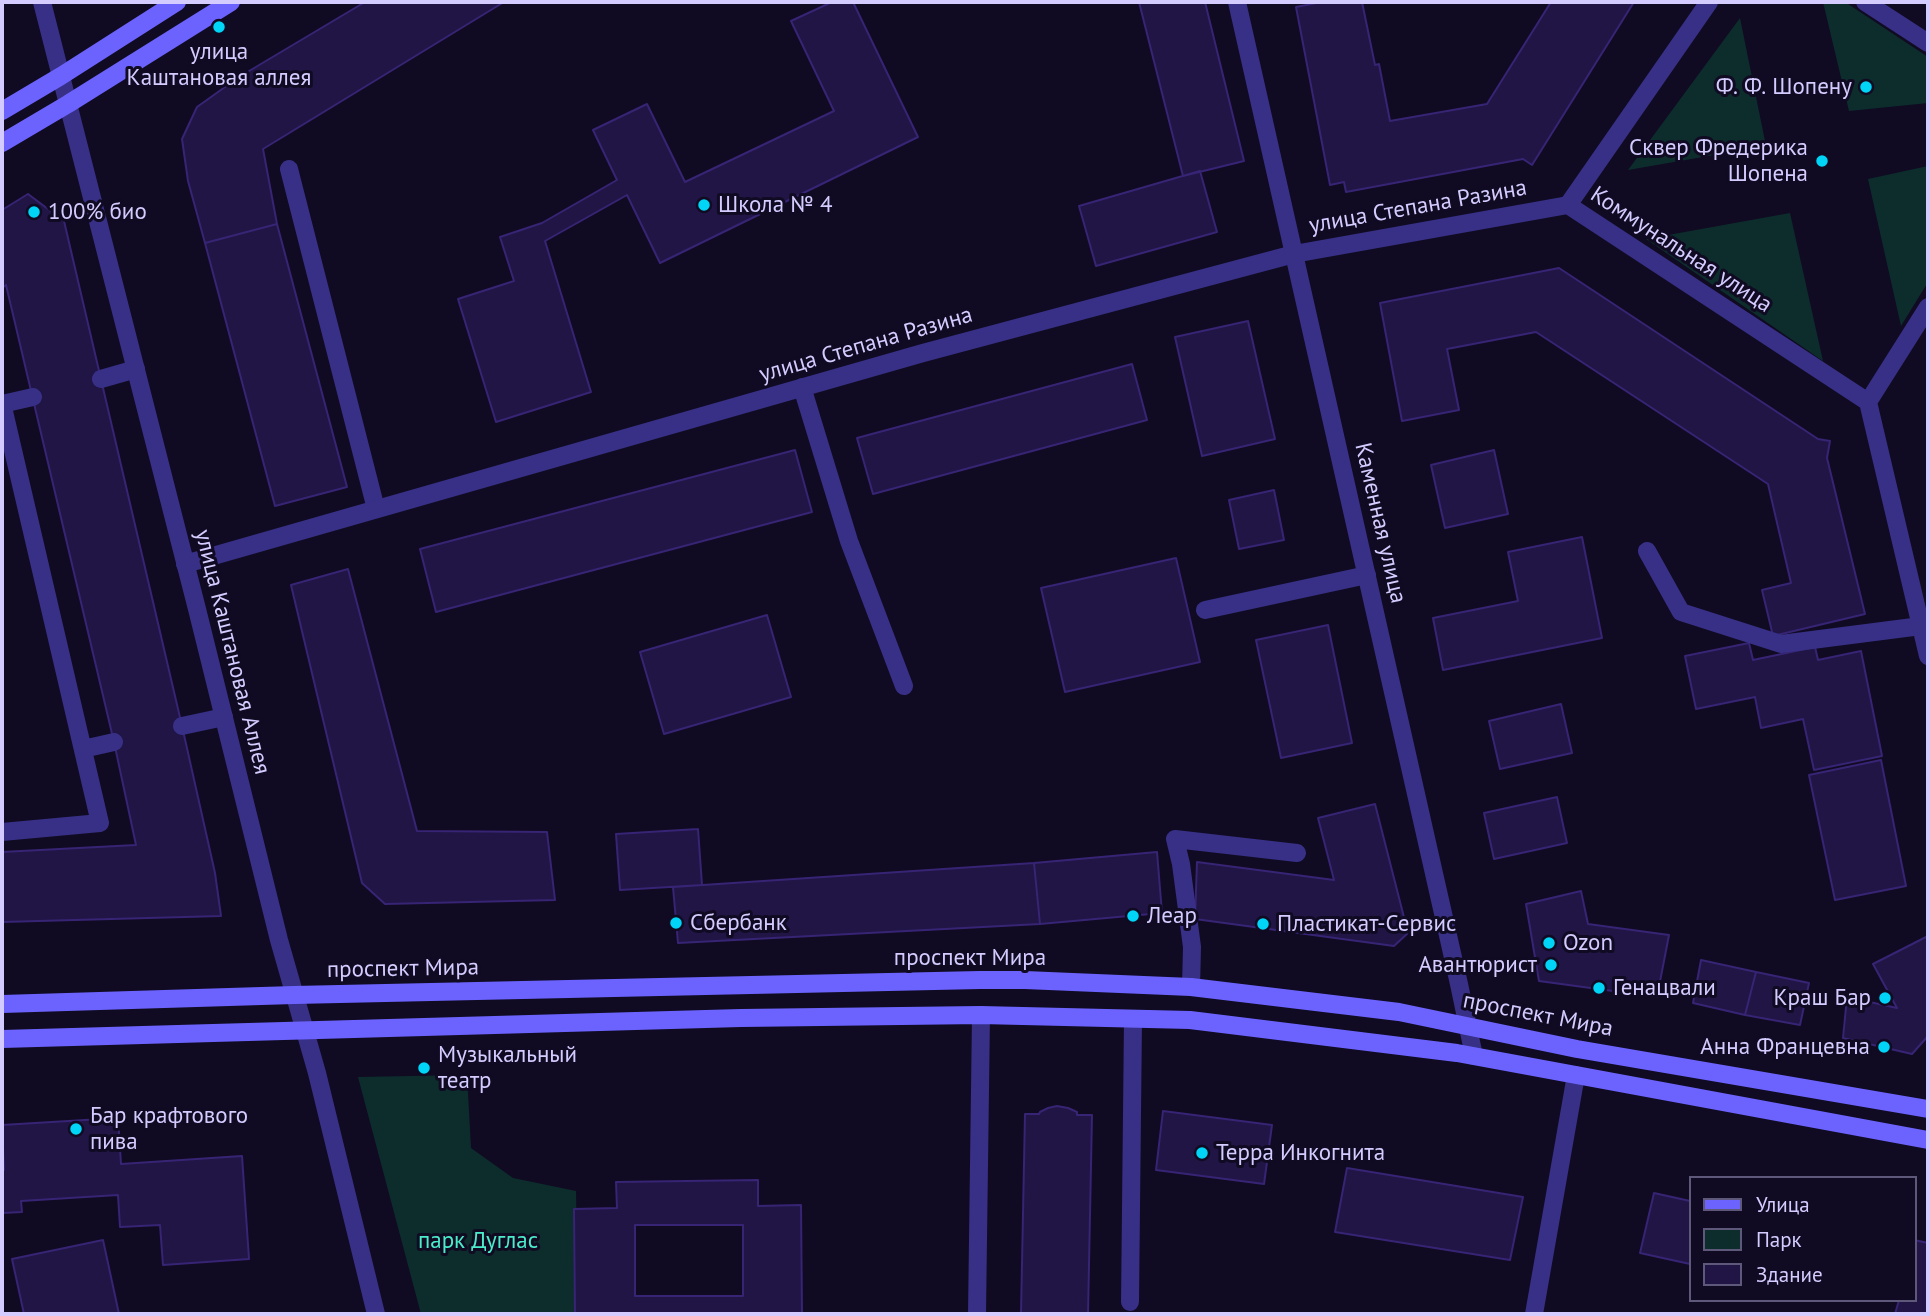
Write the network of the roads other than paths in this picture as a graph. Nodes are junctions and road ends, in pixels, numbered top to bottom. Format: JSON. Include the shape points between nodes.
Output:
{"nodes":[{"id":1,"x":42,"y":2,"type":"edge"},
{"id":2,"x":177,"y":2,"type":"edge"},
{"id":3,"x":231,"y":2,"type":"edge"},
{"id":4,"x":1237,"y":2,"type":"edge"},
{"id":5,"x":1709,"y":2,"type":"edge"},
{"id":6,"x":1865,"y":2,"type":"edge"},
{"id":7,"x":1928,"y":43,"type":"edge"},
{"id":8,"x":61,"y":76,"type":"junction"},
{"id":9,"x":68,"y":104,"type":"junction"},
{"id":10,"x":2,"y":111,"type":"edge"},
{"id":11,"x":2,"y":143,"type":"edge"},
{"id":12,"x":289,"y":169,"type":"dead end"},
{"id":13,"x":1568,"y":205,"type":"junction"},
{"id":14,"x":1294,"y":254,"type":"junction"},
{"id":15,"x":1928,"y":307,"type":"edge"},
{"id":16,"x":136,"y":369,"type":"junction"},
{"id":17,"x":101,"y":379,"type":"dead end"},
{"id":18,"x":802,"y":387,"type":"junction"},
{"id":19,"x":33,"y":397,"type":"dead end"},
{"id":20,"x":1868,"y":402,"type":"junction"},
{"id":21,"x":2,"y":403,"type":"edge"},
{"id":22,"x":376,"y":509,"type":"junction"},
{"id":23,"x":1647,"y":551,"type":"dead end"},
{"id":24,"x":185,"y":564,"type":"junction"},
{"id":25,"x":1367,"y":575,"type":"junction"},
{"id":26,"x":1205,"y":610,"type":"dead end"},
{"id":27,"x":1921,"y":626,"type":"junction"},
{"id":28,"x":1928,"y":656,"type":"edge"},
{"id":29,"x":904,"y":686,"type":"dead end"},
{"id":30,"x":224,"y":717,"type":"junction"},
{"id":31,"x":182,"y":726,"type":"dead end"},
{"id":32,"x":114,"y":742,"type":"dead end"},
{"id":33,"x":83,"y":749,"type":"junction"},
{"id":34,"x":2,"y":832,"type":"edge"},
{"id":35,"x":1297,"y":853,"type":"dead end"},
{"id":36,"x":1191,"y":987,"type":"junction"},
{"id":37,"x":294,"y":995,"type":"junction"},
{"id":38,"x":2,"y":1004,"type":"edge"},
{"id":39,"x":981,"y":1015,"type":"junction"},
{"id":40,"x":1133,"y":1019,"type":"junction"},
{"id":41,"x":1466,"y":1026,"type":"junction"},
{"id":42,"x":306,"y":1030,"type":"junction"},
{"id":43,"x":2,"y":1039,"type":"edge"},
{"id":44,"x":1474,"y":1056,"type":"junction"},
{"id":45,"x":1576,"y":1075,"type":"junction"},
{"id":46,"x":1928,"y":1108,"type":"edge"},
{"id":47,"x":1928,"y":1140,"type":"edge"},
{"id":48,"x":1130,"y":1302,"type":"dead end"},
{"id":49,"x":376,"y":1314,"type":"edge"},
{"id":50,"x":977,"y":1314,"type":"edge"},
{"id":51,"x":1534,"y":1314,"type":"edge"}],
"edges":[{"from":1,"to":8,"type":"street","name":"улица Каштановая Аллея"},
{"from":2,"to":8,"type":"main road"},
{"from":3,"to":9,"type":"main road"},
{"from":4,"to":14,"type":"street","name":"Каменная улица"},
{"from":5,"to":13,"type":"street","name":"Коммунальная улица"},
{"from":6,"to":7,"type":"street"},
{"from":8,"to":9,"type":"street","name":"улица Каштановая Аллея"},
{"from":8,"to":10,"type":"main road"},
{"from":9,"to":11,"type":"main road"},
{"from":9,"to":16,"type":"street","name":"улица Каштановая Аллея"},
{"from":12,"to":22,"type":"street"},
{"from":13,"to":14,"type":"street","name":"улица Степана Разина"},
{"from":13,"to":20,"type":"street","name":"Коммунальная улица"},
{"from":14,"to":18,"type":"street","name":"улица Степана Разина"},
{"from":14,"to":25,"type":"street","name":"Каменная улица"},
{"from":15,"to":20,"type":"street"},
{"from":16,"to":17,"type":"street"},
{"from":16,"to":24,"type":"street","name":"улица Каштановая Аллея"},
{"from":18,"to":22,"type":"street","name":"улица Степана Разина"},
{"from":18,"to":29,"type":"street","via":[[849,541]]},
{"from":19,"to":21,"type":"street"},
{"from":20,"to":27,"type":"street"},
{"from":21,"to":33,"type":"street"},
{"from":22,"to":24,"type":"street","name":"улица Степана Разина"},
{"from":23,"to":27,"type":"street","via":[[1681,612],[1781,644]]},
{"from":24,"to":30,"type":"street","name":"улица Каштановая Аллея"},
{"from":25,"to":26,"type":"street"},
{"from":25,"to":41,"type":"street","name":"Каменная улица"},
{"from":27,"to":28,"type":"street"},
{"from":30,"to":31,"type":"street"},
{"from":30,"to":37,"type":"street","name":"улица Каштановая Аллея"},
{"from":32,"to":33,"type":"street"},
{"from":33,"to":34,"type":"street","via":[[100,823]]},
{"from":35,"to":36,"type":"street","via":[[1175,839],[1192,947]]},
{"from":36,"to":37,"type":"main road","name":"проспект Мира","via":[[991,980]]},
{"from":36,"to":41,"type":"main road","name":"проспект Мира","via":[[1399,1012]]},
{"from":37,"to":38,"type":"main road","name":"проспект Мира"},
{"from":37,"to":42,"type":"street","name":"улица Каштановая Аллея"},
{"from":39,"to":40,"type":"main road"},
{"from":39,"to":42,"type":"main road"},
{"from":39,"to":50,"type":"street"},
{"from":40,"to":44,"type":"main road","via":[[1190,1020]]},
{"from":40,"to":48,"type":"street"},
{"from":41,"to":44,"type":"street","name":"Каменная улица"},
{"from":41,"to":46,"type":"main road","name":"проспект Мира"},
{"from":42,"to":43,"type":"main road"},
{"from":42,"to":49,"type":"street","name":"улица Каштановая Аллея"},
{"from":44,"to":45,"type":"main road"},
{"from":45,"to":47,"type":"main road"},
{"from":45,"to":51,"type":"street"}]}
